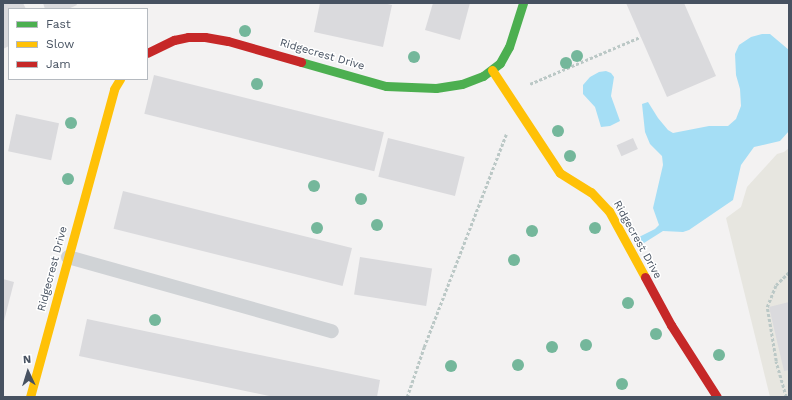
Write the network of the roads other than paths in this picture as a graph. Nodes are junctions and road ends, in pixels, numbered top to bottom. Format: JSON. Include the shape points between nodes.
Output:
{"nodes":[{"id":1,"x":522,"y":3,"type":"edge"},
{"id":2,"x":148,"y":53,"type":"edge"},
{"id":3,"x":492,"y":70,"type":"junction"},
{"id":4,"x":119,"y":80,"type":"edge"},
{"id":5,"x":68,"y":257,"type":"junction"},
{"id":6,"x":332,"y":331,"type":"dead end"},
{"id":7,"x":30,"y":397,"type":"edge"},
{"id":8,"x":717,"y":397,"type":"edge"}],
"edges":[{"from":1,"to":3,"type":"street","name":"Ridgecrest Drive","via":[[509,47],[500,63]]},
{"from":2,"to":3,"type":"street","name":"Ridgecrest Drive","via":[[174,40],[206,37],[386,86],[411,88],[462,84]]},
{"from":3,"to":8,"type":"street","name":"Ridgecrest Drive","via":[[560,173],[591,192],[609,211],[671,325]]},
{"from":4,"to":5,"type":"street","name":"Ridgecrest Drive","via":[[114,89]]},
{"from":5,"to":6,"type":"lane"},
{"from":5,"to":7,"type":"street","name":"Ridgecrest Drive"}]}
